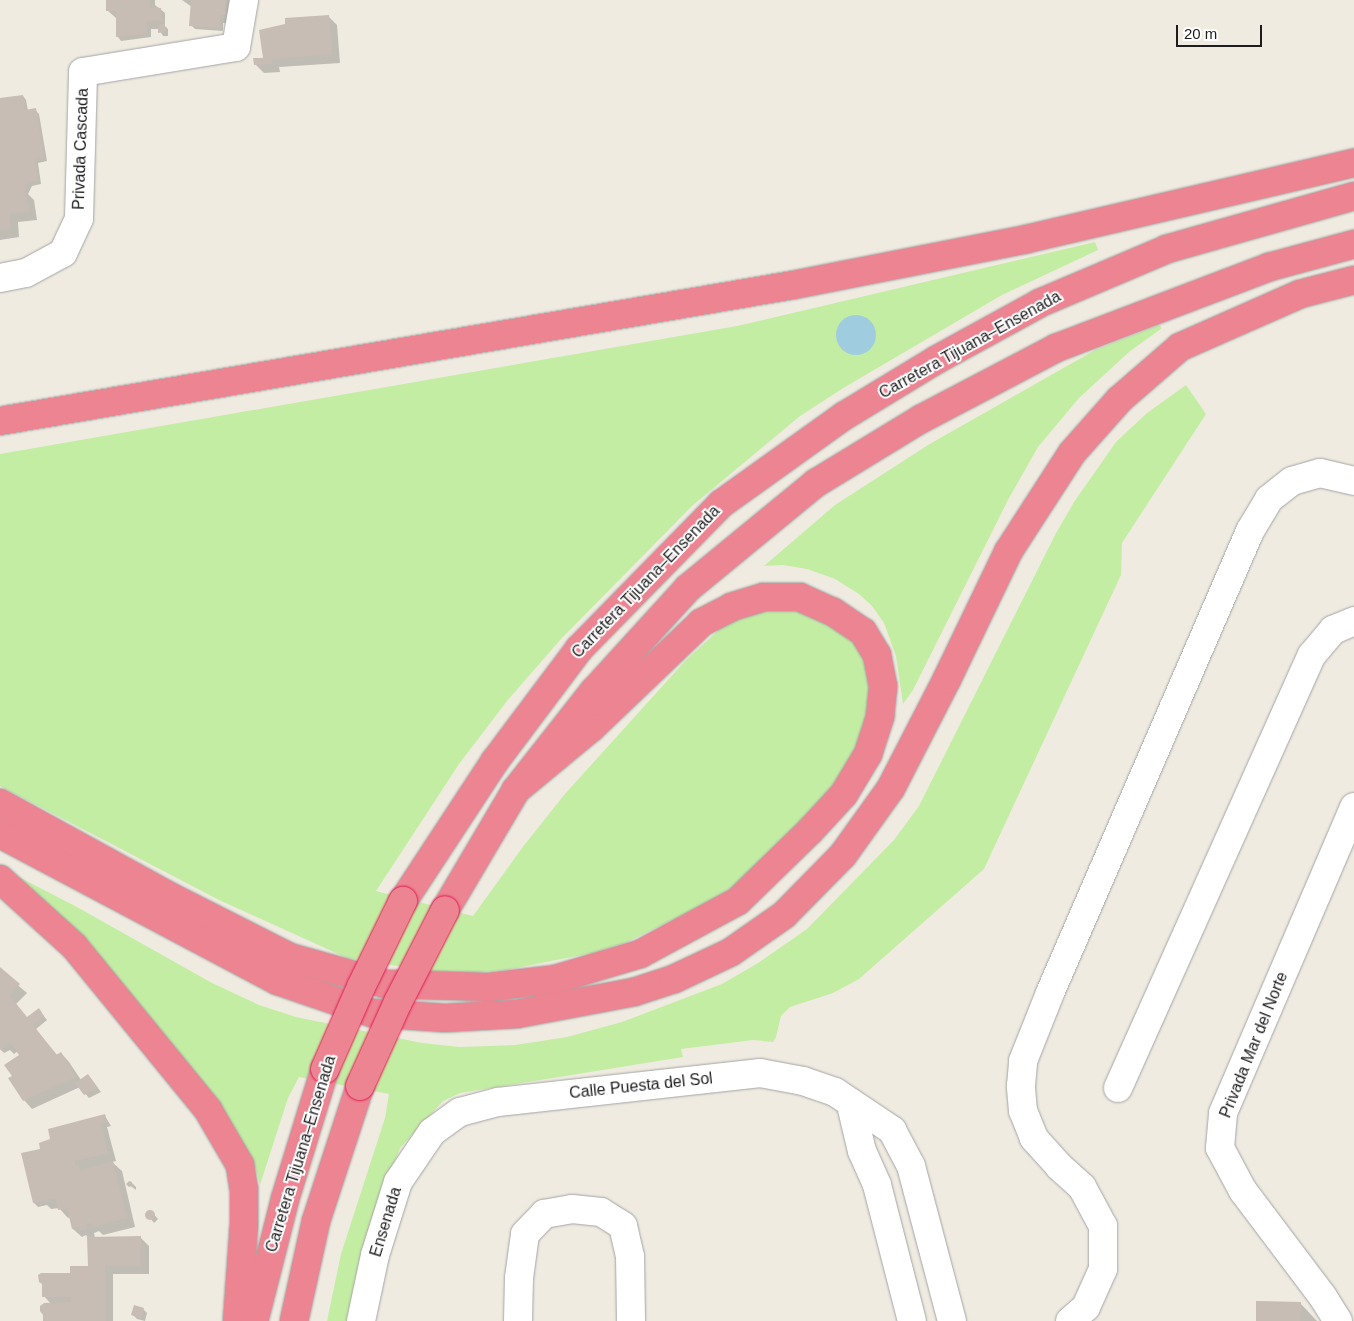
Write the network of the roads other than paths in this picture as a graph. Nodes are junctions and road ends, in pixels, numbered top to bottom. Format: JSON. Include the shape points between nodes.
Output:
{"nodes":[{"id":1,"x":244,"y":0,"type":"edge"},
{"id":2,"x":1354,"y":163,"type":"edge"},
{"id":3,"x":1354,"y":196,"type":"edge"},
{"id":4,"x":1354,"y":244,"type":"edge"},
{"id":5,"x":0,"y":278,"type":"edge"},
{"id":6,"x":1354,"y":280,"type":"edge"},
{"id":7,"x":0,"y":421,"type":"edge"},
{"id":8,"x":1354,"y":480,"type":"edge"},
{"id":9,"x":1354,"y":621,"type":"edge"},
{"id":10,"x":516,"y":790,"type":"junction"},
{"id":11,"x":0,"y":803,"type":"edge"},
{"id":12,"x":1354,"y":807,"type":"edge"},
{"id":13,"x":0,"y":834,"type":"edge"},
{"id":14,"x":0,"y":879,"type":"edge"},
{"id":15,"x":1118,"y":1088,"type":"dead end"},
{"id":16,"x":851,"y":1105,"type":"junction"},
{"id":17,"x":432,"y":1132,"type":"joint"},
{"id":18,"x":237,"y":1321,"type":"edge"},
{"id":19,"x":254,"y":1321,"type":"edge"},
{"id":20,"x":294,"y":1321,"type":"edge"},
{"id":21,"x":361,"y":1321,"type":"edge"},
{"id":22,"x":518,"y":1321,"type":"edge"},
{"id":23,"x":631,"y":1321,"type":"edge"},
{"id":24,"x":912,"y":1321,"type":"edge"},
{"id":25,"x":952,"y":1321,"type":"edge"},
{"id":26,"x":1070,"y":1321,"type":"edge"},
{"id":27,"x":1338,"y":1321,"type":"edge"}],
"edges":[{"from":1,"to":5,"type":"street","name":"Privada Cascada","via":[[236,47],[83,72],[79,218],[63,253],[26,274]]},
{"from":2,"to":7,"type":"highway","via":[[1027,239],[793,285]]},
{"from":3,"to":19,"type":"highway","name":"Carretera Tijuana–Ensenada","bridge":true,"via":[[1167,249],[1040,303],[936,360],[844,416],[721,504],[579,648],[495,761],[403,901],[361,987],[325,1069],[285,1199]]},
{"from":4,"to":10,"type":"highway","name":"Carretera Tijuana–Ensenada","via":[[1269,267],[1056,348],[921,419],[816,483],[688,588],[594,692]]},
{"from":6,"to":13,"type":"highway","via":[[1300,294],[1180,347],[1120,399],[1072,453],[1008,552],[891,788],[843,855],[784,915],[731,952],[674,979],[634,992],[517,1014],[445,1018],[372,1013],[278,981]]},
{"from":8,"to":26,"type":"street","via":[[1320,473],[1292,481],[1269,499],[1250,531],[1023,1061],[1023,1111],[1034,1138],[1082,1187],[1103,1226],[1104,1269],[1086,1307]]},
{"from":9,"to":15,"type":"street","via":[[1333,630],[1312,655]]},
{"from":10,"to":11,"type":"highway","via":[[591,728],[701,623],[732,606],[764,598],[800,597],[833,612],[862,632],[877,655],[883,686],[880,716],[868,754],[844,794],[810,831],[738,901],[640,954],[556,979],[489,987],[385,984],[289,957],[169,896]]},
{"from":10,"to":20,"type":"highway","name":"Carretera Tijuana–Ensenada","bridge":true,"via":[[444,910],[360,1086],[316,1221]]},
{"from":12,"to":27,"type":"street","name":"Privada Mar del Norte","via":[[1223,1113],[1220,1148],[1242,1191]]},
{"from":14,"to":18,"type":"highway","via":[[74,946],[208,1110],[240,1165],[244,1224]]},
{"from":16,"to":17,"type":"street","name":"Calle Puesta del Sol","via":[[836,1092],[803,1081],[760,1073],[498,1102],[460,1112]]},
{"from":16,"to":24,"type":"street","via":[[862,1151],[878,1185]]},
{"from":16,"to":25,"type":"street","name":"Calle Puesta del Sol","via":[[892,1130],[911,1166]]},
{"from":17,"to":21,"type":"street","name":"Ensenada","via":[[398,1182],[376,1254]]},
{"from":22,"to":23,"type":"street","via":[[518,1278],[525,1234],[544,1214],[572,1209],[601,1212],[623,1226],[630,1256]]}]}
